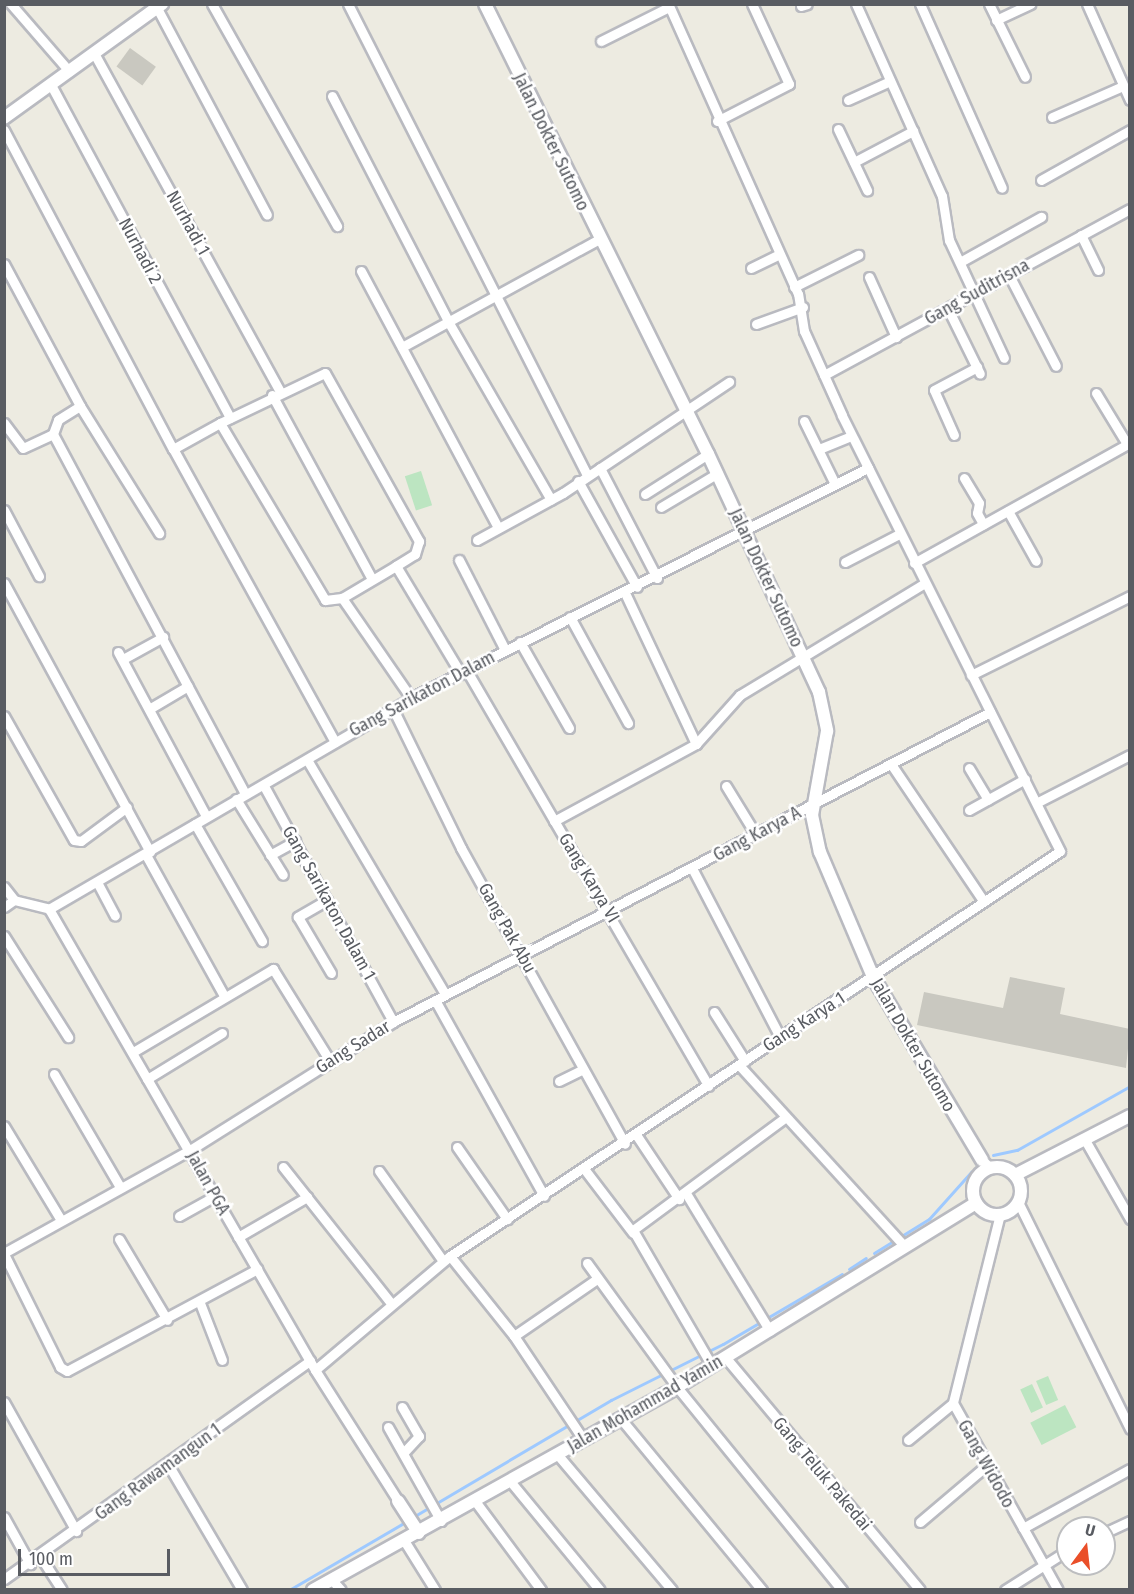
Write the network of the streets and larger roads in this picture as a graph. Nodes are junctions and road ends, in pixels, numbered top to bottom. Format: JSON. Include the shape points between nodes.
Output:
{"nodes":[{"id":1,"x":11,"y":4,"type":"edge"},
{"id":2,"x":212,"y":4,"type":"edge"},
{"id":3,"x":348,"y":4,"type":"edge"},
{"id":4,"x":485,"y":4,"type":"edge"},
{"id":5,"x":752,"y":4,"type":"edge"},
{"id":6,"x":856,"y":4,"type":"edge"},
{"id":7,"x":920,"y":4,"type":"edge"},
{"id":8,"x":989,"y":4,"type":"edge"},
{"id":9,"x":1030,"y":4,"type":"edge"},
{"id":10,"x":1087,"y":4,"type":"edge"},
{"id":11,"x":159,"y":6,"type":"edge"},
{"id":12,"x":669,"y":6,"type":"edge"},
{"id":13,"x":996,"y":20,"type":"junction"},
{"id":14,"x":601,"y":41,"type":"dead end"},
{"id":15,"x":95,"y":55,"type":"junction"},
{"id":16,"x":69,"y":71,"type":"junction"},
{"id":17,"x":1025,"y":77,"type":"dead end"},
{"id":18,"x":890,"y":81,"type":"junction"},
{"id":19,"x":51,"y":84,"type":"junction"},
{"id":20,"x":1123,"y":86,"type":"junction"},
{"id":21,"x":332,"y":96,"type":"dead end"},
{"id":22,"x":848,"y":100,"type":"dead end"},
{"id":23,"x":1130,"y":100,"type":"edge"},
{"id":24,"x":1052,"y":117,"type":"dead end"},
{"id":25,"x":4,"y":118,"type":"edge"},
{"id":26,"x":717,"y":121,"type":"junction"},
{"id":27,"x":838,"y":129,"type":"dead end"},
{"id":28,"x":4,"y":130,"type":"edge"},
{"id":29,"x":1130,"y":130,"type":"edge"},
{"id":30,"x":914,"y":131,"type":"junction"},
{"id":31,"x":854,"y":162,"type":"junction"},
{"id":32,"x":1041,"y":180,"type":"dead end"},
{"id":33,"x":1002,"y":188,"type":"dead end"},
{"id":34,"x":867,"y":190,"type":"dead end"},
{"id":35,"x":1130,"y":209,"type":"edge"},
{"id":36,"x":267,"y":215,"type":"dead end"},
{"id":37,"x":1041,"y":217,"type":"dead end"},
{"id":38,"x":337,"y":226,"type":"dead end"},
{"id":39,"x":1081,"y":235,"type":"junction"},
{"id":40,"x":599,"y":239,"type":"junction"},
{"id":41,"x":778,"y":255,"type":"junction"},
{"id":42,"x":858,"y":255,"type":"dead end"},
{"id":43,"x":960,"y":262,"type":"junction"},
{"id":44,"x":4,"y":264,"type":"edge"},
{"id":45,"x":751,"y":268,"type":"dead end"},
{"id":46,"x":1098,"y":270,"type":"dead end"},
{"id":47,"x":362,"y":271,"type":"dead end"},
{"id":48,"x":1009,"y":275,"type":"junction"},
{"id":49,"x":869,"y":277,"type":"dead end"},
{"id":50,"x":794,"y":287,"type":"junction"},
{"id":51,"x":974,"y":294,"type":"junction"},
{"id":52,"x":497,"y":297,"type":"junction"},
{"id":53,"x":803,"y":307,"type":"junction"},
{"id":54,"x":948,"y":309,"type":"junction"},
{"id":55,"x":449,"y":323,"type":"junction"},
{"id":56,"x":756,"y":324,"type":"dead end"},
{"id":57,"x":896,"y":337,"type":"junction"},
{"id":58,"x":402,"y":347,"type":"junction"},
{"id":59,"x":1004,"y":358,"type":"dead end"},
{"id":60,"x":1056,"y":366,"type":"dead end"},
{"id":61,"x":824,"y":375,"type":"junction"},
{"id":62,"x":729,"y":382,"type":"dead end"},
{"id":63,"x":276,"y":393,"type":"junction"},
{"id":64,"x":1096,"y":393,"type":"dead end"},
{"id":65,"x":80,"y":406,"type":"junction"},
{"id":66,"x":684,"y":408,"type":"junction"},
{"id":67,"x":230,"y":418,"type":"junction"},
{"id":68,"x":804,"y":421,"type":"dead end"},
{"id":69,"x":4,"y":423,"type":"edge"},
{"id":70,"x":220,"y":423,"type":"junction"},
{"id":71,"x":53,"y":434,"type":"junction"},
{"id":72,"x":954,"y":435,"type":"dead end"},
{"id":73,"x":852,"y":436,"type":"junction"},
{"id":74,"x":1128,"y":447,"type":"edge"},
{"id":75,"x":173,"y":449,"type":"junction"},
{"id":76,"x":819,"y":449,"type":"junction"},
{"id":77,"x":708,"y":454,"type":"junction"},
{"id":78,"x":600,"y":468,"type":"junction"},
{"id":79,"x":868,"y":468,"type":"junction"},
{"id":80,"x":718,"y":473,"type":"junction"},
{"id":81,"x":587,"y":475,"type":"junction"},
{"id":82,"x":964,"y":478,"type":"dead end"},
{"id":83,"x":578,"y":481,"type":"junction"},
{"id":84,"x":835,"y":484,"type":"junction"},
{"id":85,"x":645,"y":494,"type":"dead end"},
{"id":86,"x":551,"y":500,"type":"junction"},
{"id":87,"x":661,"y":507,"type":"dead end"},
{"id":88,"x":4,"y":510,"type":"edge"},
{"id":89,"x":1008,"y":511,"type":"junction"},
{"id":90,"x":983,"y":524,"type":"junction"},
{"id":91,"x":498,"y":528,"type":"junction"},
{"id":92,"x":743,"y":531,"type":"junction"},
{"id":93,"x":159,"y":533,"type":"dead end"},
{"id":94,"x":899,"y":534,"type":"junction"},
{"id":95,"x":477,"y":540,"type":"dead end"},
{"id":96,"x":459,"y":560,"type":"dead end"},
{"id":97,"x":1036,"y":561,"type":"dead end"},
{"id":98,"x":844,"y":562,"type":"dead end"},
{"id":99,"x":914,"y":563,"type":"junction"},
{"id":100,"x":396,"y":566,"type":"junction"},
{"id":101,"x":39,"y":576,"type":"dead end"},
{"id":102,"x":657,"y":578,"type":"junction"},
{"id":103,"x":372,"y":579,"type":"junction"},
{"id":104,"x":925,"y":583,"type":"junction"},
{"id":105,"x":4,"y":584,"type":"edge"},
{"id":106,"x":637,"y":587,"type":"junction"},
{"id":107,"x":625,"y":593,"type":"junction"},
{"id":108,"x":1130,"y":596,"type":"edge"},
{"id":109,"x":342,"y":598,"type":"junction"},
{"id":110,"x":570,"y":616,"type":"junction"},
{"id":111,"x":163,"y":638,"type":"junction"},
{"id":112,"x":520,"y":642,"type":"junction"},
{"id":113,"x":505,"y":650,"type":"junction"},
{"id":114,"x":803,"y":659,"type":"junction"},
{"id":115,"x":464,"y":672,"type":"junction"},
{"id":116,"x":971,"y":675,"type":"junction"},
{"id":117,"x":188,"y":686,"type":"junction"},
{"id":118,"x":411,"y":698,"type":"junction"},
{"id":119,"x":149,"y":709,"type":"junction"},
{"id":120,"x":393,"y":709,"type":"junction"},
{"id":121,"x":990,"y":712,"type":"junction"},
{"id":122,"x":4,"y":716,"type":"edge"},
{"id":123,"x":628,"y":723,"type":"dead end"},
{"id":124,"x":569,"y":728,"type":"dead end"},
{"id":125,"x":335,"y":742,"type":"junction"},
{"id":126,"x":696,"y":744,"type":"junction"},
{"id":127,"x":1130,"y":754,"type":"edge"},
{"id":128,"x":309,"y":763,"type":"junction"},
{"id":129,"x":891,"y":764,"type":"junction"},
{"id":130,"x":969,"y":768,"type":"dead end"},
{"id":131,"x":1025,"y":779,"type":"junction"},
{"id":132,"x":264,"y":786,"type":"junction"},
{"id":133,"x":726,"y":786,"type":"dead end"},
{"id":134,"x":245,"y":794,"type":"junction"},
{"id":135,"x":236,"y":799,"type":"junction"},
{"id":136,"x":988,"y":800,"type":"junction"},
{"id":137,"x":1038,"y":802,"type":"junction"},
{"id":138,"x":814,"y":804,"type":"junction"},
{"id":139,"x":127,"y":807,"type":"junction"},
{"id":140,"x":969,"y":810,"type":"dead end"},
{"id":141,"x":206,"y":816,"type":"junction"},
{"id":142,"x":554,"y":821,"type":"junction"},
{"id":143,"x":195,"y":824,"type":"junction"},
{"id":144,"x":756,"y":835,"type":"junction"},
{"id":145,"x":295,"y":841,"type":"junction"},
{"id":146,"x":148,"y":853,"type":"junction"},
{"id":147,"x":270,"y":855,"type":"junction"},
{"id":148,"x":692,"y":868,"type":"junction"},
{"id":149,"x":283,"y":875,"type":"dead end"},
{"id":150,"x":97,"y":882,"type":"junction"},
{"id":151,"x":4,"y":887,"type":"edge"},
{"id":152,"x":14,"y":900,"type":"junction"},
{"id":153,"x":327,"y":900,"type":"junction"},
{"id":154,"x":984,"y":902,"type":"junction"},
{"id":155,"x":4,"y":907,"type":"edge"},
{"id":156,"x":608,"y":908,"type":"junction"},
{"id":157,"x":49,"y":909,"type":"junction"},
{"id":158,"x":115,"y":916,"type":"dead end"},
{"id":159,"x":4,"y":936,"type":"edge"},
{"id":160,"x":262,"y":941,"type":"dead end"},
{"id":161,"x":523,"y":953,"type":"junction"},
{"id":162,"x":331,"y":973,"type":"dead end"},
{"id":163,"x":873,"y":977,"type":"junction"},
{"id":164,"x":445,"y":994,"type":"junction"},
{"id":165,"x":224,"y":996,"type":"junction"},
{"id":166,"x":435,"y":1000,"type":"junction"},
{"id":167,"x":714,"y":1012,"type":"dead end"},
{"id":168,"x":393,"y":1022,"type":"junction"},
{"id":169,"x":222,"y":1033,"type":"dead end"},
{"id":170,"x":68,"y":1037,"type":"dead end"},
{"id":171,"x":780,"y":1037,"type":"junction"},
{"id":172,"x":133,"y":1052,"type":"junction"},
{"id":173,"x":330,"y":1061,"type":"junction"},
{"id":174,"x":742,"y":1063,"type":"junction"},
{"id":175,"x":582,"y":1070,"type":"junction"},
{"id":176,"x":54,"y":1074,"type":"dead end"},
{"id":177,"x":147,"y":1079,"type":"junction"},
{"id":178,"x":559,"y":1081,"type":"dead end"},
{"id":179,"x":709,"y":1086,"type":"junction"},
{"id":180,"x":1130,"y":1116,"type":"edge"},
{"id":181,"x":783,"y":1119,"type":"junction"},
{"id":182,"x":4,"y":1126,"type":"edge"},
{"id":183,"x":637,"y":1136,"type":"junction"},
{"id":184,"x":1085,"y":1140,"type":"junction"},
{"id":185,"x":625,"y":1144,"type":"junction"},
{"id":186,"x":457,"y":1148,"type":"dead end"},
{"id":187,"x":189,"y":1150,"type":"junction"},
{"id":188,"x":986,"y":1166,"type":"junction"},
{"id":189,"x":284,"y":1167,"type":"dead end"},
{"id":190,"x":585,"y":1170,"type":"junction"},
{"id":191,"x":379,"y":1171,"type":"dead end"},
{"id":192,"x":1019,"y":1176,"type":"junction"},
{"id":193,"x":120,"y":1187,"type":"junction"},
{"id":194,"x":215,"y":1196,"type":"junction"},
{"id":195,"x":544,"y":1196,"type":"junction"},
{"id":196,"x":307,"y":1197,"type":"junction"},
{"id":197,"x":683,"y":1197,"type":"junction"},
{"id":198,"x":973,"y":1202,"type":"junction"},
{"id":199,"x":1018,"y":1208,"type":"junction"},
{"id":200,"x":179,"y":1216,"type":"dead end"},
{"id":201,"x":998,"y":1218,"type":"junction"},
{"id":202,"x":507,"y":1219,"type":"junction"},
{"id":203,"x":1130,"y":1219,"type":"edge"},
{"id":204,"x":61,"y":1220,"type":"junction"},
{"id":205,"x":633,"y":1233,"type":"junction"},
{"id":206,"x":238,"y":1237,"type":"junction"},
{"id":207,"x":119,"y":1239,"type":"dead end"},
{"id":208,"x":904,"y":1246,"type":"junction"},
{"id":209,"x":4,"y":1253,"type":"edge"},
{"id":210,"x":447,"y":1258,"type":"junction"},
{"id":211,"x":587,"y":1263,"type":"dead end"},
{"id":212,"x":257,"y":1269,"type":"junction"},
{"id":213,"x":597,"y":1279,"type":"junction"},
{"id":214,"x":390,"y":1302,"type":"junction"},
{"id":215,"x":200,"y":1303,"type":"junction"},
{"id":216,"x":166,"y":1320,"type":"junction"},
{"id":217,"x":770,"y":1331,"type":"junction"},
{"id":218,"x":514,"y":1336,"type":"junction"},
{"id":219,"x":726,"y":1358,"type":"junction"},
{"id":220,"x":222,"y":1360,"type":"dead end"},
{"id":221,"x":712,"y":1365,"type":"junction"},
{"id":222,"x":312,"y":1366,"type":"junction"},
{"id":223,"x":677,"y":1387,"type":"junction"},
{"id":224,"x":4,"y":1402,"type":"edge"},
{"id":225,"x":953,"y":1403,"type":"junction"},
{"id":226,"x":402,"y":1407,"type":"dead end"},
{"id":227,"x":621,"y":1419,"type":"junction"},
{"id":228,"x":388,"y":1427,"type":"dead end"},
{"id":229,"x":1130,"y":1429,"type":"edge"},
{"id":230,"x":583,"y":1439,"type":"junction"},
{"id":231,"x":908,"y":1440,"type":"dead end"},
{"id":232,"x":404,"y":1452,"type":"junction"},
{"id":233,"x":557,"y":1454,"type":"junction"},
{"id":234,"x":169,"y":1466,"type":"junction"},
{"id":235,"x":986,"y":1466,"type":"junction"},
{"id":236,"x":1130,"y":1469,"type":"edge"},
{"id":237,"x":510,"y":1481,"type":"junction"},
{"id":238,"x":398,"y":1500,"type":"joint"},
{"id":239,"x":475,"y":1501,"type":"junction"},
{"id":240,"x":4,"y":1517,"type":"edge"},
{"id":241,"x":441,"y":1520,"type":"junction"},
{"id":242,"x":1130,"y":1521,"type":"edge"},
{"id":243,"x":920,"y":1522,"type":"dead end"},
{"id":244,"x":1116,"y":1527,"type":"edge"},
{"id":245,"x":1023,"y":1528,"type":"junction"},
{"id":246,"x":76,"y":1531,"type":"junction"},
{"id":247,"x":419,"y":1534,"type":"junction"},
{"id":248,"x":405,"y":1542,"type":"junction"},
{"id":249,"x":40,"y":1556,"type":"junction"},
{"id":250,"x":1056,"y":1556,"type":"edge"},
{"id":251,"x":1042,"y":1562,"type":"junction"},
{"id":252,"x":30,"y":1564,"type":"junction"},
{"id":253,"x":4,"y":1579,"type":"edge"},
{"id":254,"x":332,"y":1580,"type":"junction"},
{"id":255,"x":62,"y":1590,"type":"edge"},
{"id":256,"x":242,"y":1590,"type":"edge"},
{"id":257,"x":313,"y":1590,"type":"edge"},
{"id":258,"x":341,"y":1590,"type":"edge"},
{"id":259,"x":435,"y":1590,"type":"edge"},
{"id":260,"x":541,"y":1590,"type":"edge"},
{"id":261,"x":600,"y":1590,"type":"edge"},
{"id":262,"x":672,"y":1590,"type":"edge"},
{"id":263,"x":762,"y":1590,"type":"edge"},
{"id":264,"x":842,"y":1590,"type":"edge"},
{"id":265,"x":920,"y":1590,"type":"edge"},
{"id":266,"x":1005,"y":1590,"type":"edge"},
{"id":267,"x":1058,"y":1590,"type":"edge"}],
"edges":[{"from":1,"to":16,"type":"street"},
{"from":2,"to":38,"type":"street"},
{"from":3,"to":52,"type":"street"},
{"from":4,"to":40,"type":"street","name":"Jalan Dokter Sutomo"},
{"from":5,"to":26,"type":"street","via":[[789,84]]},
{"from":6,"to":18,"type":"street"},
{"from":7,"to":33,"type":"street"},
{"from":8,"to":13,"type":"street"},
{"from":9,"to":13,"type":"street"},
{"from":10,"to":20,"type":"street"},
{"from":11,"to":15,"type":"street"},
{"from":11,"to":36,"type":"street"},
{"from":12,"to":14,"type":"street"},
{"from":12,"to":26,"type":"street","name":"Gang Karya 1"},
{"from":13,"to":17,"type":"street"},
{"from":15,"to":16,"type":"street"},
{"from":15,"to":63,"type":"street","name":"Nurhadi 1"},
{"from":16,"to":19,"type":"street"},
{"from":18,"to":22,"type":"street"},
{"from":18,"to":30,"type":"street"},
{"from":19,"to":25,"type":"street"},
{"from":19,"to":67,"type":"street","name":"Nurhadi 2"},
{"from":20,"to":23,"type":"street"},
{"from":20,"to":24,"type":"street"},
{"from":21,"to":55,"type":"street"},
{"from":26,"to":41,"type":"street","name":"Gang Karya 1"},
{"from":27,"to":31,"type":"street"},
{"from":28,"to":75,"type":"street"},
{"from":29,"to":32,"type":"street"},
{"from":30,"to":31,"type":"street"},
{"from":30,"to":43,"type":"street","via":[[946,205],[949,240]]},
{"from":31,"to":34,"type":"street"},
{"from":35,"to":39,"type":"street","name":"Gang Suditrisna"},
{"from":37,"to":43,"type":"street"},
{"from":39,"to":46,"type":"street"},
{"from":39,"to":48,"type":"street","name":"Gang Suditrisna"},
{"from":40,"to":52,"type":"street"},
{"from":40,"to":66,"type":"street","name":"Jalan Dokter Sutomo"},
{"from":41,"to":45,"type":"street"},
{"from":41,"to":50,"type":"street","name":"Gang Karya 1"},
{"from":42,"to":50,"type":"street"},
{"from":43,"to":51,"type":"street"},
{"from":44,"to":65,"type":"street"},
{"from":47,"to":58,"type":"street"},
{"from":48,"to":51,"type":"street","name":"Gang Suditrisna"},
{"from":48,"to":60,"type":"street"},
{"from":49,"to":57,"type":"street"},
{"from":50,"to":53,"type":"street","name":"Gang Karya 1"},
{"from":51,"to":54,"type":"street","name":"Gang Suditrisna"},
{"from":51,"to":59,"type":"street"},
{"from":52,"to":55,"type":"street"},
{"from":52,"to":81,"type":"street"},
{"from":53,"to":56,"type":"street"},
{"from":53,"to":61,"type":"street","name":"Gang Karya 1","via":[[803,328]]},
{"from":54,"to":57,"type":"street","name":"Gang Suditrisna"},
{"from":54,"to":72,"type":"street","via":[[978,370],[934,390]]},
{"from":55,"to":58,"type":"street"},
{"from":55,"to":86,"type":"street"},
{"from":57,"to":61,"type":"street","name":"Gang Suditrisna"},
{"from":58,"to":91,"type":"street"},
{"from":61,"to":73,"type":"street","name":"Gang Karya 1"},
{"from":62,"to":66,"type":"street"},
{"from":63,"to":67,"type":"street"},
{"from":63,"to":100,"type":"street","via":[[319,371],[326,374],[419,541],[416,554]]},
{"from":63,"to":103,"type":"street","name":"Nurhadi 1"},
{"from":64,"to":74,"type":"street"},
{"from":65,"to":71,"type":"street","via":[[58,420]]},
{"from":65,"to":93,"type":"street"},
{"from":66,"to":77,"type":"street","name":"Jalan Dokter Sutomo"},
{"from":66,"to":78,"type":"street"},
{"from":67,"to":70,"type":"street"},
{"from":68,"to":76,"type":"street"},
{"from":69,"to":71,"type":"street","via":[[23,448]]},
{"from":70,"to":75,"type":"street"},
{"from":70,"to":109,"type":"street","via":[[322,596]]},
{"from":71,"to":111,"type":"street"},
{"from":73,"to":76,"type":"street"},
{"from":73,"to":79,"type":"street","name":"Gang Karya 1"},
{"from":74,"to":89,"type":"street"},
{"from":75,"to":125,"type":"street"},
{"from":76,"to":84,"type":"street"},
{"from":77,"to":80,"type":"street","name":"Jalan Dokter Sutomo"},
{"from":77,"to":85,"type":"street"},
{"from":78,"to":81,"type":"street"},
{"from":78,"to":102,"type":"street"},
{"from":79,"to":84,"type":"street","name":"Gang Sarikaton Dalam"},
{"from":79,"to":94,"type":"street","name":"Gang Karya 1"},
{"from":80,"to":87,"type":"street"},
{"from":80,"to":92,"type":"street","name":"Jalan Dokter Sutomo"},
{"from":81,"to":83,"type":"street"},
{"from":82,"to":90,"type":"street","via":[[979,503],[977,513]]},
{"from":83,"to":86,"type":"street"},
{"from":83,"to":106,"type":"street"},
{"from":84,"to":92,"type":"street","name":"Gang Sarikaton Dalam"},
{"from":86,"to":91,"type":"street"},
{"from":88,"to":101,"type":"street"},
{"from":89,"to":90,"type":"street"},
{"from":89,"to":97,"type":"street"},
{"from":90,"to":99,"type":"street"},
{"from":91,"to":95,"type":"street"},
{"from":92,"to":102,"type":"street","name":"Gang Sarikaton Dalam"},
{"from":92,"to":114,"type":"street","name":"Jalan Dokter Sutomo"},
{"from":94,"to":98,"type":"street"},
{"from":94,"to":99,"type":"street","name":"Gang Karya 1"},
{"from":96,"to":113,"type":"street"},
{"from":99,"to":104,"type":"street","name":"Gang Karya 1"},
{"from":100,"to":103,"type":"street"},
{"from":100,"to":115,"type":"street","name":"Gang Karya VI"},
{"from":102,"to":106,"type":"street","name":"Gang Sarikaton Dalam"},
{"from":103,"to":109,"type":"street"},
{"from":104,"to":114,"type":"street"},
{"from":104,"to":116,"type":"street","name":"Gang Karya 1"},
{"from":105,"to":139,"type":"street"},
{"from":106,"to":107,"type":"street","name":"Gang Sarikaton Dalam"},
{"from":107,"to":110,"type":"street","name":"Gang Sarikaton Dalam"},
{"from":107,"to":126,"type":"street"},
{"from":108,"to":116,"type":"street"},
{"from":109,"to":118,"type":"street"},
{"from":110,"to":112,"type":"street","name":"Gang Sarikaton Dalam"},
{"from":110,"to":123,"type":"street"},
{"from":111,"to":117,"type":"street"},
{"from":111,"to":119,"type":"street","via":[[121,656]]},
{"from":112,"to":113,"type":"street","name":"Gang Sarikaton Dalam"},
{"from":112,"to":124,"type":"street"},
{"from":113,"to":115,"type":"street","name":"Gang Sarikaton Dalam"},
{"from":114,"to":126,"type":"street","via":[[740,695],[714,730]]},
{"from":114,"to":138,"type":"street","name":"Jalan Dokter Sutomo","via":[[826,720]]},
{"from":115,"to":118,"type":"street","name":"Gang Sarikaton Dalam"},
{"from":115,"to":142,"type":"street","name":"Gang Karya VI"},
{"from":116,"to":121,"type":"street","name":"Gang Karya 1"},
{"from":117,"to":119,"type":"street"},
{"from":117,"to":134,"type":"street"},
{"from":118,"to":120,"type":"street","name":"Gang Sarikaton Dalam"},
{"from":119,"to":141,"type":"street"},
{"from":120,"to":125,"type":"street","name":"Gang Sarikaton Dalam"},
{"from":120,"to":161,"type":"street","name":"Gang Pak Abu","via":[[461,848]]},
{"from":121,"to":129,"type":"street","name":"Gang Karya A"},
{"from":121,"to":131,"type":"street","name":"Gang Karya 1"},
{"from":122,"to":139,"type":"street","via":[[74,840],[81,841]]},
{"from":125,"to":128,"type":"street","name":"Gang Sarikaton Dalam"},
{"from":126,"to":142,"type":"street"},
{"from":127,"to":137,"type":"street"},
{"from":128,"to":132,"type":"street","name":"Gang Sarikaton Dalam"},
{"from":128,"to":164,"type":"street"},
{"from":129,"to":138,"type":"street","name":"Gang Karya A"},
{"from":129,"to":154,"type":"street"},
{"from":130,"to":136,"type":"street"},
{"from":131,"to":136,"type":"street"},
{"from":131,"to":137,"type":"street","name":"Gang Karya 1"},
{"from":132,"to":134,"type":"street","name":"Gang Sarikaton Dalam"},
{"from":132,"to":145,"type":"street","name":"Gang Sarikaton Dalam 1"},
{"from":133,"to":144,"type":"street"},
{"from":134,"to":135,"type":"street","name":"Gang Sarikaton Dalam"},
{"from":135,"to":141,"type":"street","name":"Gang Sarikaton Dalam"},
{"from":135,"to":147,"type":"street"},
{"from":136,"to":140,"type":"street"},
{"from":137,"to":154,"type":"street","name":"Gang Karya 1","via":[[1059,853]]},
{"from":138,"to":144,"type":"street","name":"Gang Karya A"},
{"from":138,"to":163,"type":"street","name":"Jalan Dokter Sutomo","via":[[817,844]]},
{"from":139,"to":146,"type":"street"},
{"from":141,"to":143,"type":"street","name":"Gang Sarikaton Dalam"},
{"from":142,"to":156,"type":"street","name":"Gang Karya VI"},
{"from":143,"to":146,"type":"street","name":"Gang Sarikaton Dalam"},
{"from":143,"to":160,"type":"street"},
{"from":144,"to":148,"type":"street","name":"Gang Karya A"},
{"from":145,"to":147,"type":"street"},
{"from":145,"to":153,"type":"street","name":"Gang Sarikaton Dalam 1"},
{"from":146,"to":150,"type":"street","name":"Gang Sarikaton Dalam"},
{"from":146,"to":165,"type":"street"},
{"from":147,"to":149,"type":"street"},
{"from":148,"to":156,"type":"street","name":"Gang Karya A"},
{"from":148,"to":171,"type":"street"},
{"from":150,"to":157,"type":"street","name":"Gang Sarikaton Dalam"},
{"from":150,"to":158,"type":"street"},
{"from":151,"to":152,"type":"street"},
{"from":152,"to":155,"type":"street"},
{"from":152,"to":157,"type":"street"},
{"from":153,"to":162,"type":"street","via":[[298,917]]},
{"from":153,"to":168,"type":"street","name":"Gang Sarikaton Dalam 1"},
{"from":154,"to":163,"type":"street","name":"Gang Karya 1"},
{"from":156,"to":161,"type":"street","name":"Gang Karya A"},
{"from":156,"to":179,"type":"street","name":"Gang Karya VI"},
{"from":157,"to":172,"type":"street","name":"Jalan PGA"},
{"from":159,"to":170,"type":"street"},
{"from":161,"to":164,"type":"street","name":"Gang Sadar"},
{"from":161,"to":175,"type":"street","name":"Gang Pak Abu"},
{"from":163,"to":171,"type":"street","name":"Gang Karya 1"},
{"from":163,"to":188,"type":"street","name":"Jalan Dokter Sutomo"},
{"from":164,"to":166,"type":"street","name":"Gang Sadar"},
{"from":165,"to":172,"type":"street"},
{"from":165,"to":173,"type":"street","via":[[273,969]]},
{"from":166,"to":168,"type":"street","name":"Gang Sadar"},
{"from":166,"to":195,"type":"street"},
{"from":167,"to":174,"type":"street"},
{"from":168,"to":173,"type":"street","name":"Gang Sadar"},
{"from":169,"to":177,"type":"street"},
{"from":171,"to":174,"type":"street","name":"Gang Karya 1"},
{"from":172,"to":177,"type":"street","name":"Jalan PGA"},
{"from":173,"to":187,"type":"street","name":"Gang Sadar"},
{"from":174,"to":179,"type":"street","name":"Gang Karya 1"},
{"from":174,"to":181,"type":"street"},
{"from":175,"to":178,"type":"street"},
{"from":175,"to":185,"type":"street","name":"Gang Pak Abu"},
{"from":176,"to":193,"type":"street"},
{"from":177,"to":187,"type":"street","name":"Jalan PGA"},
{"from":179,"to":183,"type":"street","name":"Gang Karya 1"},
{"from":180,"to":184,"type":"street"},
{"from":181,"to":197,"type":"street"},
{"from":181,"to":208,"type":"street"},
{"from":182,"to":204,"type":"street"},
{"from":183,"to":185,"type":"street","name":"Gang Karya 1"},
{"from":183,"to":197,"type":"street"},
{"from":184,"to":192,"type":"street"},
{"from":184,"to":203,"type":"street"},
{"from":185,"to":190,"type":"street","name":"Gang Karya 1"},
{"from":186,"to":202,"type":"street"},
{"from":187,"to":193,"type":"street","name":"Gang Sadar"},
{"from":187,"to":194,"type":"street","name":"Jalan PGA"},
{"from":188,"to":192,"type":"street"},
{"from":188,"to":198,"type":"street","via":[[974,1183]]},
{"from":189,"to":196,"type":"street"},
{"from":190,"to":195,"type":"street","name":"Gang Karya 1"},
{"from":190,"to":205,"type":"street"},
{"from":191,"to":210,"type":"street"},
{"from":192,"to":199,"type":"street"},
{"from":193,"to":204,"type":"street","name":"Gang Sadar"},
{"from":194,"to":200,"type":"street"},
{"from":194,"to":206,"type":"street","name":"Jalan PGA"},
{"from":195,"to":202,"type":"street","name":"Gang Karya 1"},
{"from":196,"to":206,"type":"street"},
{"from":196,"to":214,"type":"street"},
{"from":197,"to":205,"type":"street"},
{"from":197,"to":217,"type":"street"},
{"from":198,"to":201,"type":"street"},
{"from":198,"to":208,"type":"street","name":"Jalan Mohammad Yamin"},
{"from":199,"to":201,"type":"street"},
{"from":199,"to":229,"type":"street"},
{"from":201,"to":225,"type":"street","name":"Gang Widodo"},
{"from":202,"to":210,"type":"street","name":"Gang Karya 1"},
{"from":204,"to":209,"type":"street","name":"Gang Sadar"},
{"from":205,"to":221,"type":"street"},
{"from":206,"to":212,"type":"street","name":"Jalan PGA"},
{"from":207,"to":216,"type":"street"},
{"from":208,"to":217,"type":"street","name":"Jalan Mohammad Yamin"},
{"from":209,"to":216,"type":"street","via":[[64,1371]]},
{"from":210,"to":214,"type":"street","name":"Gang Karya 1"},
{"from":210,"to":218,"type":"street"},
{"from":211,"to":213,"type":"street"},
{"from":212,"to":215,"type":"street"},
{"from":212,"to":222,"type":"street","name":"Jalan PGA"},
{"from":213,"to":218,"type":"street"},
{"from":213,"to":223,"type":"street"},
{"from":214,"to":222,"type":"street","name":"Gang Rawamangun 1"},
{"from":215,"to":216,"type":"street"},
{"from":215,"to":220,"type":"street"},
{"from":217,"to":219,"type":"street","name":"Jalan Mohammad Yamin"},
{"from":218,"to":230,"type":"street"},
{"from":219,"to":221,"type":"street","name":"Jalan Mohammad Yamin"},
{"from":219,"to":265,"type":"street","name":"Gang Teluk Pakedai"},
{"from":221,"to":223,"type":"street","name":"Jalan Mohammad Yamin"},
{"from":222,"to":234,"type":"street","name":"Gang Rawamangun 1"},
{"from":222,"to":238,"type":"street","name":"Jalan PGA"},
{"from":223,"to":227,"type":"street","name":"Jalan Mohammad Yamin"},
{"from":223,"to":264,"type":"street"},
{"from":224,"to":246,"type":"street"},
{"from":225,"to":231,"type":"street"},
{"from":225,"to":235,"type":"street","name":"Gang Widodo"},
{"from":226,"to":232,"type":"street","via":[[419,1436]]},
{"from":227,"to":230,"type":"street","name":"Jalan Mohammad Yamin"},
{"from":227,"to":263,"type":"street"},
{"from":228,"to":232,"type":"street"},
{"from":230,"to":233,"type":"street","name":"Jalan Mohammad Yamin"},
{"from":232,"to":241,"type":"street"},
{"from":233,"to":237,"type":"street","name":"Jalan Mohammad Yamin"},
{"from":233,"to":262,"type":"street"},
{"from":234,"to":246,"type":"street","name":"Gang Rawamangun 1"},
{"from":234,"to":256,"type":"street"},
{"from":235,"to":243,"type":"street"},
{"from":235,"to":245,"type":"street","name":"Gang Widodo"},
{"from":236,"to":245,"type":"street"},
{"from":237,"to":239,"type":"street","name":"Jalan Mohammad Yamin"},
{"from":237,"to":261,"type":"street"},
{"from":238,"to":247,"type":"street"},
{"from":239,"to":241,"type":"street","name":"Jalan Mohammad Yamin"},
{"from":239,"to":260,"type":"street"},
{"from":240,"to":252,"type":"street"},
{"from":241,"to":247,"type":"street","name":"Jalan Mohammad Yamin"},
{"from":242,"to":244,"type":"street"},
{"from":245,"to":251,"type":"street","name":"Gang Widodo"},
{"from":246,"to":249,"type":"street","name":"Gang Rawamangun 1"},
{"from":247,"to":248,"type":"street","name":"Jalan Mohammad Yamin"},
{"from":248,"to":254,"type":"street","name":"Jalan Mohammad Yamin"},
{"from":248,"to":259,"type":"street"},
{"from":249,"to":252,"type":"street","name":"Gang Rawamangun 1"},
{"from":249,"to":255,"type":"street"},
{"from":250,"to":251,"type":"street"},
{"from":251,"to":266,"type":"street"},
{"from":251,"to":267,"type":"street","name":"Gang Widodo"},
{"from":252,"to":253,"type":"street","name":"Gang Rawamangun 1"},
{"from":254,"to":257,"type":"street","name":"Jalan Mohammad Yamin"},
{"from":254,"to":258,"type":"street"}]}
